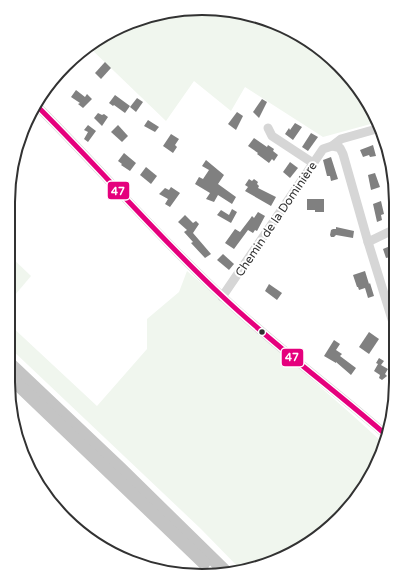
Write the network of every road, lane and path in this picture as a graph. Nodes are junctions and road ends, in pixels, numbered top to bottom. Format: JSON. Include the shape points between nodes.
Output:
{"nodes":[{"id":1,"x":40,"y":109,"type":"edge"},
{"id":2,"x":268,"y":128,"type":"dead end"},
{"id":3,"x":375,"y":129,"type":"edge"},
{"id":4,"x":332,"y":146,"type":"junction"},
{"id":5,"x":313,"y":163,"type":"junction"},
{"id":6,"x":389,"y":233,"type":"edge"},
{"id":7,"x":368,"y":242,"type":"junction"},
{"id":8,"x":222,"y":297,"type":"junction"},
{"id":9,"x":389,"y":310,"type":"edge"},
{"id":10,"x":15,"y":369,"type":"edge"},
{"id":11,"x":15,"y":382,"type":"edge"},
{"id":12,"x":382,"y":432,"type":"edge"},
{"id":13,"x":222,"y":568,"type":"edge"},
{"id":14,"x":210,"y":569,"type":"edge"}],
"edges":[{"from":1,"to":8,"type":"street"},
{"from":2,"to":5,"type":"street","via":[[272,136]]},
{"from":3,"to":4,"type":"street","name":"Chemin de la Dominière","via":[[341,139]]},
{"from":4,"to":5,"type":"street","name":"Chemin de la Dominière","via":[[325,148]]},
{"from":4,"to":7,"type":"street","via":[[340,148],[344,154]]},
{"from":5,"to":8,"type":"street","name":"Chemin de la Dominière"},
{"from":6,"to":7,"type":"street"},
{"from":7,"to":9,"type":"street"},
{"from":8,"to":12,"type":"street"},
{"from":10,"to":13,"type":"highway"},
{"from":11,"to":14,"type":"highway"}]}
